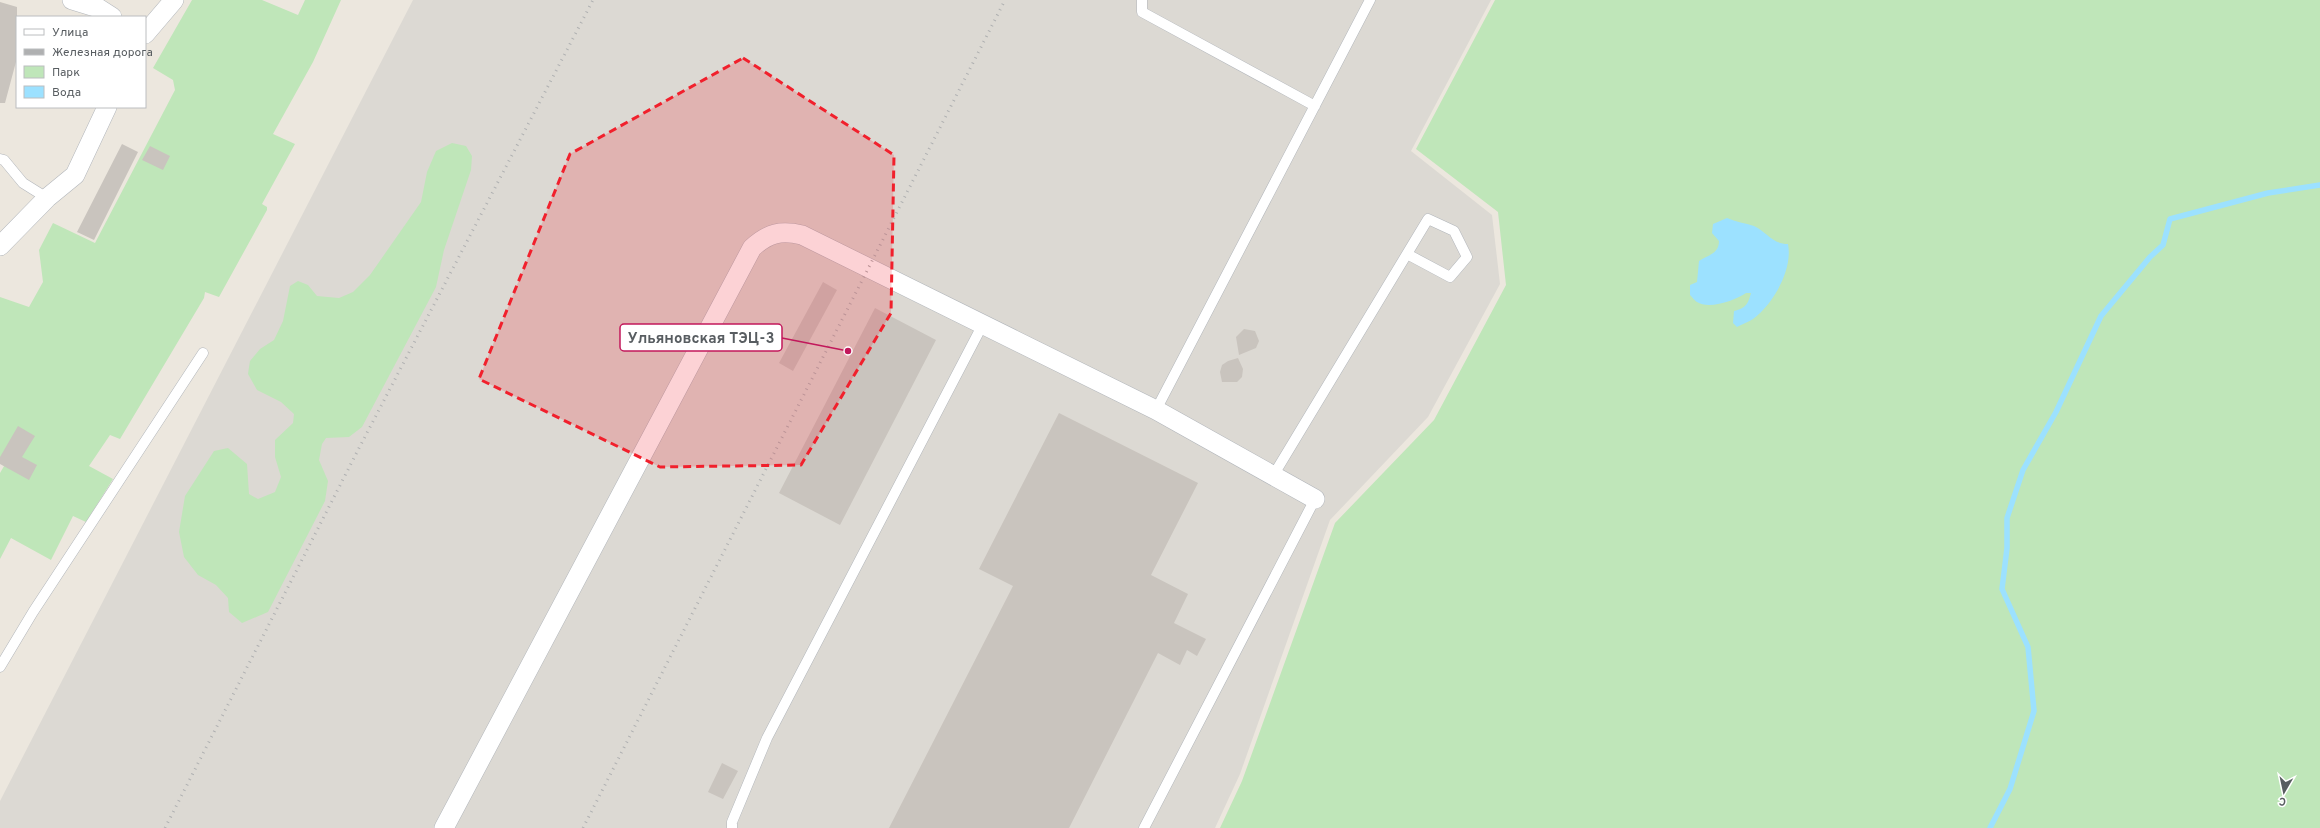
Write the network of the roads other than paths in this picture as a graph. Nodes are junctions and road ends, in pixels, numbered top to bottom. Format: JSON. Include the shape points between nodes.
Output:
{"nodes":[{"id":1,"x":72,"y":0,"type":"edge"},
{"id":2,"x":174,"y":0,"type":"edge"},
{"id":3,"x":1142,"y":0,"type":"edge"},
{"id":4,"x":1370,"y":0,"type":"edge"},
{"id":5,"x":110,"y":16,"type":"edge"},
{"id":6,"x":146,"y":33,"type":"edge"},
{"id":7,"x":1315,"y":106,"type":"junction"},
{"id":8,"x":107,"y":108,"type":"edge"},
{"id":9,"x":0,"y":159,"type":"edge"},
{"id":10,"x":47,"y":198,"type":"junction"},
{"id":11,"x":0,"y":246,"type":"edge"},
{"id":12,"x":1407,"y":254,"type":"junction"},
{"id":13,"x":983,"y":324,"type":"junction"},
{"id":14,"x":203,"y":353,"type":"dead end"},
{"id":15,"x":1156,"y":410,"type":"junction"},
{"id":16,"x":1273,"y":476,"type":"junction"},
{"id":17,"x":1315,"y":499,"type":"joint"},
{"id":18,"x":0,"y":667,"type":"edge"},
{"id":19,"x":444,"y":828,"type":"edge"},
{"id":20,"x":732,"y":828,"type":"edge"},
{"id":21,"x":1144,"y":828,"type":"edge"}],
"edges":[{"from":1,"to":5,"type":"street","via":[[98,8]]},
{"from":2,"to":6,"type":"street"},
{"from":3,"to":7,"type":"lane","via":[[1142,12]]},
{"from":4,"to":7,"type":"lane"},
{"from":7,"to":15,"type":"lane"},
{"from":8,"to":10,"type":"street","via":[[75,175]]},
{"from":9,"to":10,"type":"lane","via":[[4,160],[23,183]]},
{"from":10,"to":11,"type":"street"},
{"from":12,"to":12,"type":"lane","via":[[1428,220],[1454,231],[1467,258],[1450,277]]},
{"from":12,"to":16,"type":"lane"},
{"from":13,"to":15,"type":"street"},
{"from":13,"to":19,"type":"street","via":[[802,235],[774,232],[757,243],[744,262]]},
{"from":13,"to":20,"type":"lane","via":[[767,738],[732,822]]},
{"from":14,"to":18,"type":"lane"},
{"from":15,"to":16,"type":"street"},
{"from":16,"to":17,"type":"street"},
{"from":17,"to":21,"type":"lane"}]}
